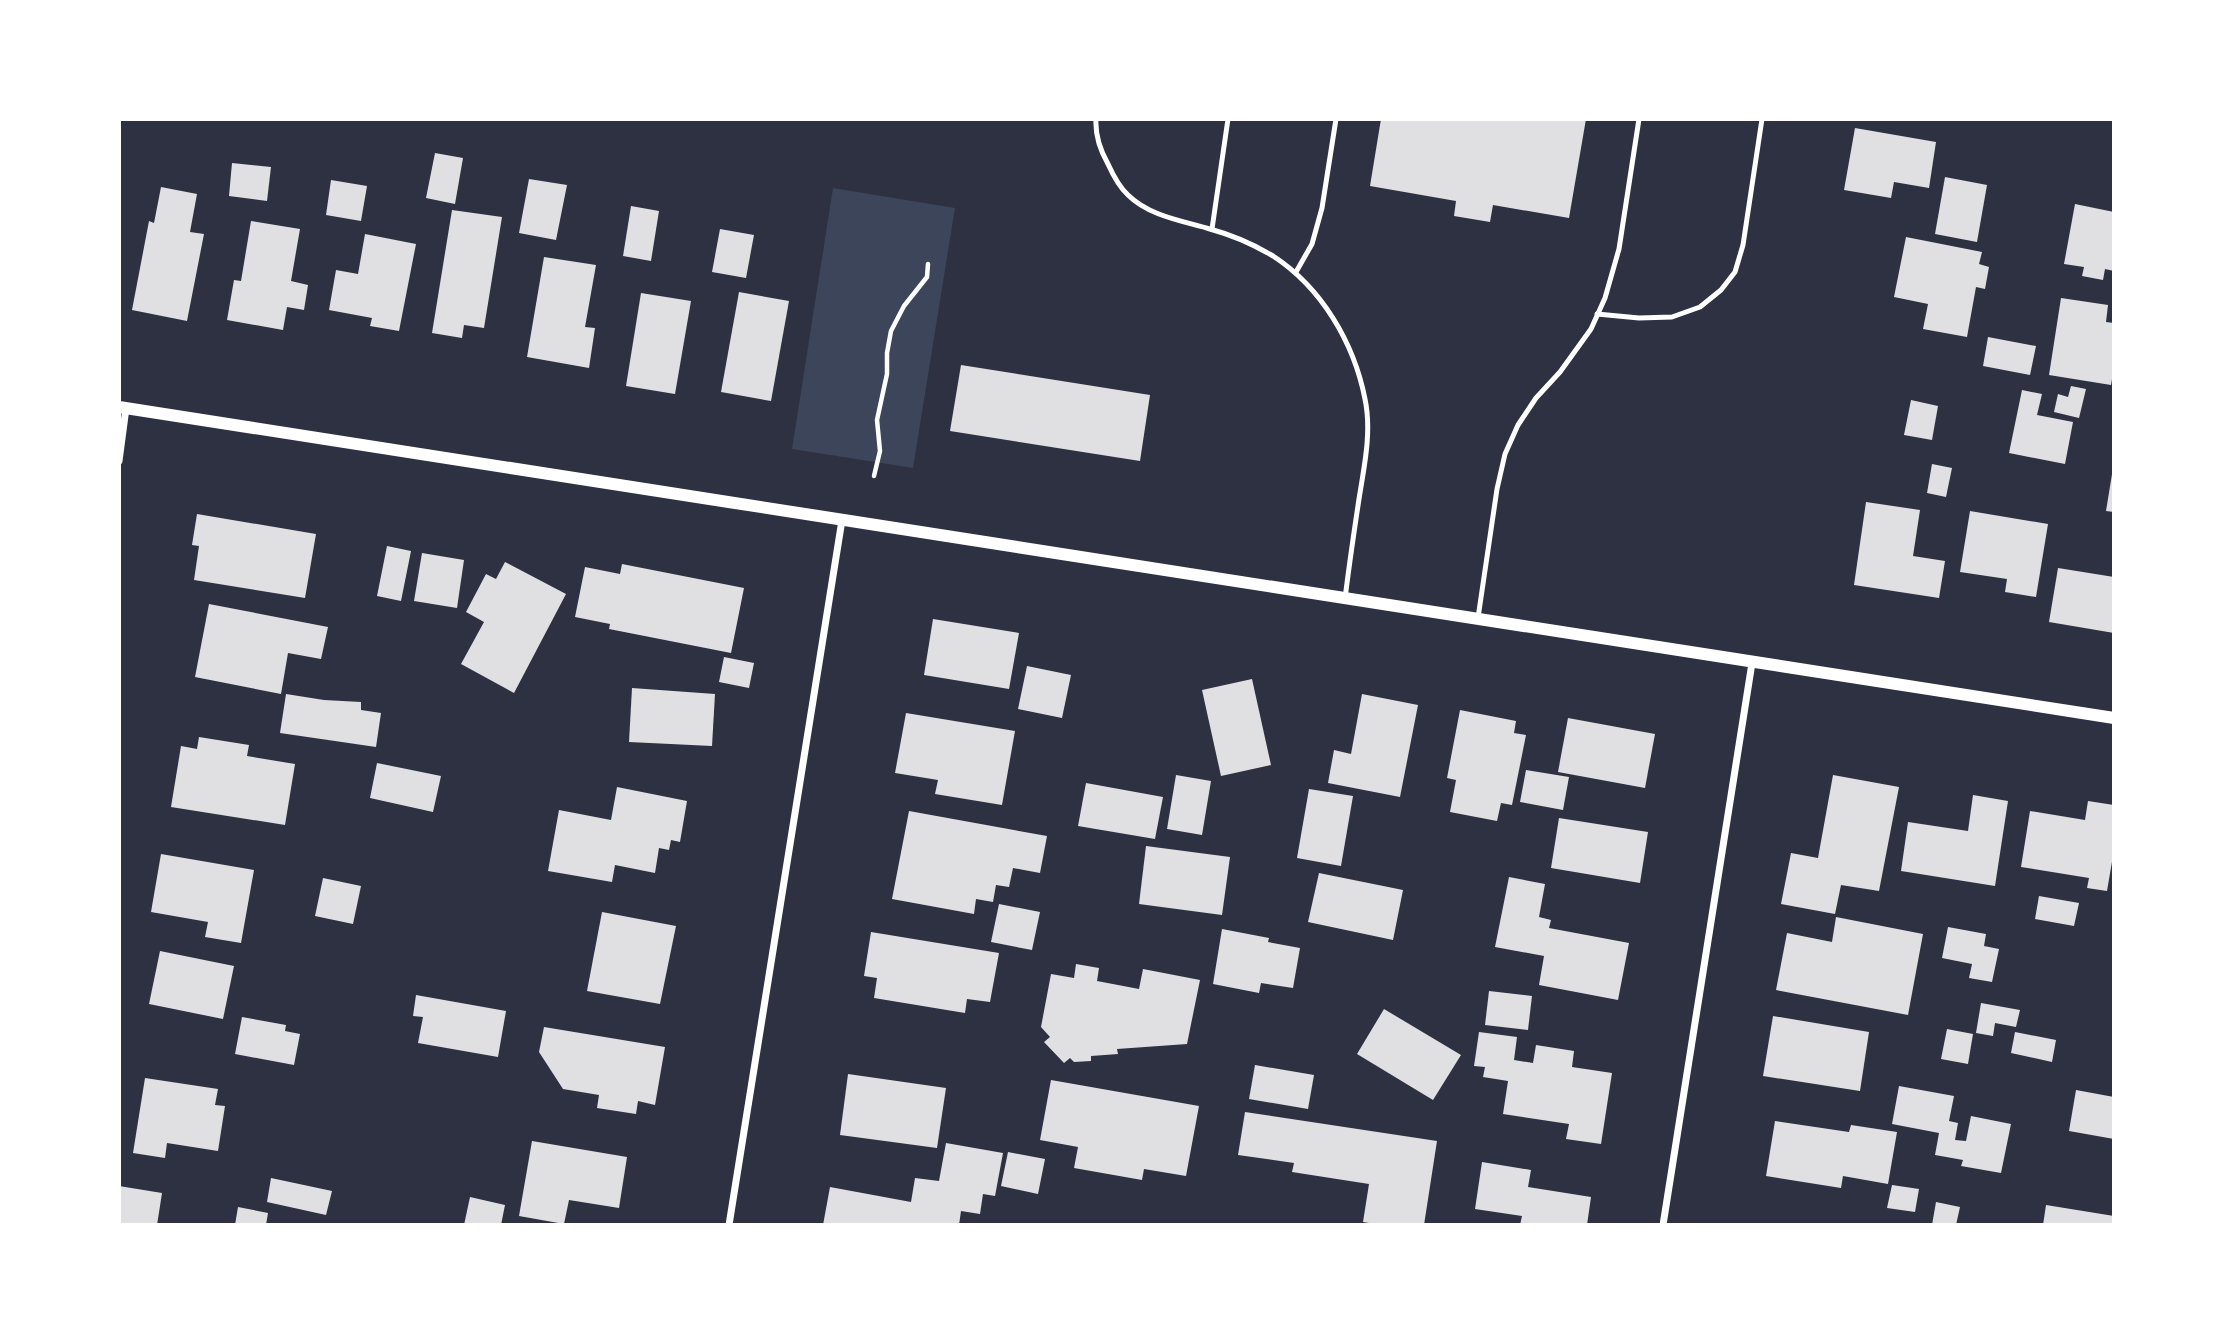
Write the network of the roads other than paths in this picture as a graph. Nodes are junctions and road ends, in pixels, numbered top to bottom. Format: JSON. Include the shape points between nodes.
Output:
{"nodes":[{"id":1,"x":1096,"y":119,"type":"edge"},
{"id":2,"x":1228,"y":119,"type":"edge"},
{"id":3,"x":1336,"y":119,"type":"edge"},
{"id":4,"x":1639,"y":119,"type":"edge"},
{"id":5,"x":1762,"y":119,"type":"edge"},
{"id":6,"x":1212,"y":229,"type":"junction"},
{"id":7,"x":1296,"y":272,"type":"junction"},
{"id":8,"x":1597,"y":314,"type":"junction"},
{"id":9,"x":123,"y":408,"type":"edge"},
{"id":10,"x":119,"y":461,"type":"edge"},
{"id":11,"x":842,"y":520,"type":"junction"},
{"id":12,"x":1345,"y":599,"type":"junction"},
{"id":13,"x":1478,"y":618,"type":"junction"},
{"id":14,"x":1752,"y":663,"type":"junction"},
{"id":15,"x":2114,"y":718,"type":"edge"},
{"id":16,"x":729,"y":1225,"type":"edge"},
{"id":17,"x":1663,"y":1225,"type":"edge"}],
"edges":[{"from":1,"to":6,"type":"lane","via":[[1099,148],[1128,196],[1145,208]]},
{"from":2,"to":6,"type":"lane"},
{"from":3,"to":7,"type":"lane","via":[[1322,208],[1312,244]]},
{"from":4,"to":8,"type":"lane","via":[[1619,249]]},
{"from":5,"to":8,"type":"lane","via":[[1743,245],[1735,272],[1721,290],[1700,307],[1672,317]]},
{"from":6,"to":7,"type":"lane","via":[[1243,240]]},
{"from":7,"to":12,"type":"lane","via":[[1337,325],[1366,401],[1367,448]]},
{"from":8,"to":13,"type":"lane","via":[[1578,349],[1536,397],[1505,454]]},
{"from":9,"to":10,"type":"street"},
{"from":9,"to":11,"type":"street"},
{"from":11,"to":12,"type":"street"},
{"from":11,"to":16,"type":"street"},
{"from":12,"to":13,"type":"street"},
{"from":13,"to":14,"type":"street"},
{"from":14,"to":15,"type":"street"},
{"from":14,"to":17,"type":"street"}]}
